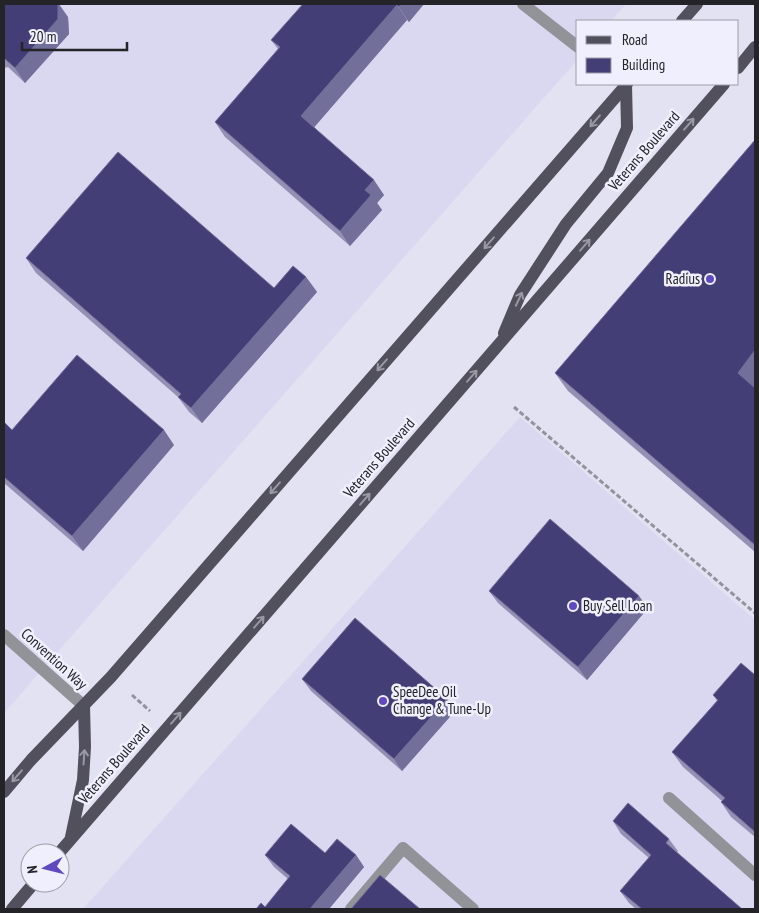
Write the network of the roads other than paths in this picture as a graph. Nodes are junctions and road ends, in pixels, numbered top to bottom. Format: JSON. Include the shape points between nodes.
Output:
{"nodes":[{"id":1,"x":523,"y":4,"type":"edge"},
{"id":2,"x":697,"y":4,"type":"edge"},
{"id":3,"x":683,"y":20,"type":"edge"},
{"id":4,"x":576,"y":45,"type":"edge"},
{"id":5,"x":755,"y":47,"type":"edge"},
{"id":6,"x":739,"y":67,"type":"edge"},
{"id":7,"x":625,"y":85,"type":"edge"},
{"id":8,"x":626,"y":85,"type":"edge"},
{"id":9,"x":723,"y":85,"type":"edge"},
{"id":10,"x":500,"y":344,"type":"junction"},
{"id":11,"x":4,"y":636,"type":"edge"},
{"id":12,"x":84,"y":706,"type":"junction"},
{"id":13,"x":4,"y":792,"type":"edge"},
{"id":14,"x":669,"y":798,"type":"dead end"},
{"id":15,"x":70,"y":840,"type":"junction"},
{"id":16,"x":67,"y":843,"type":"edge"},
{"id":17,"x":755,"y":875,"type":"edge"},
{"id":18,"x":26,"y":893,"type":"edge"},
{"id":19,"x":12,"y":909,"type":"edge"},
{"id":20,"x":351,"y":909,"type":"edge"},
{"id":21,"x":473,"y":909,"type":"edge"}],
"edges":[{"from":1,"to":4,"type":"street"},
{"from":2,"to":3,"type":"main road"},
{"from":5,"to":6,"type":"main road"},
{"from":7,"to":12,"type":"main road","one_way":true},
{"from":10,"to":8,"type":"main road","one_way":true,"via":[[520,294],[566,224],[608,173],[627,128]]},
{"from":10,"to":9,"type":"main road","name":"Veterans Boulevard","one_way":true},
{"from":15,"to":10,"type":"main road","name":"Veterans Boulevard","one_way":true},
{"from":11,"to":12,"type":"street","name":"Convention Way"},
{"from":12,"to":13,"type":"main road","one_way":true},
{"from":15,"to":12,"type":"main road","one_way":true,"via":[[83,780]]},
{"from":14,"to":17,"type":"street"},
{"from":15,"to":16,"type":"main road","name":"Veterans Boulevard"},
{"from":18,"to":19,"type":"main road"},
{"from":20,"to":21,"type":"street","via":[[403,848]]}]}
